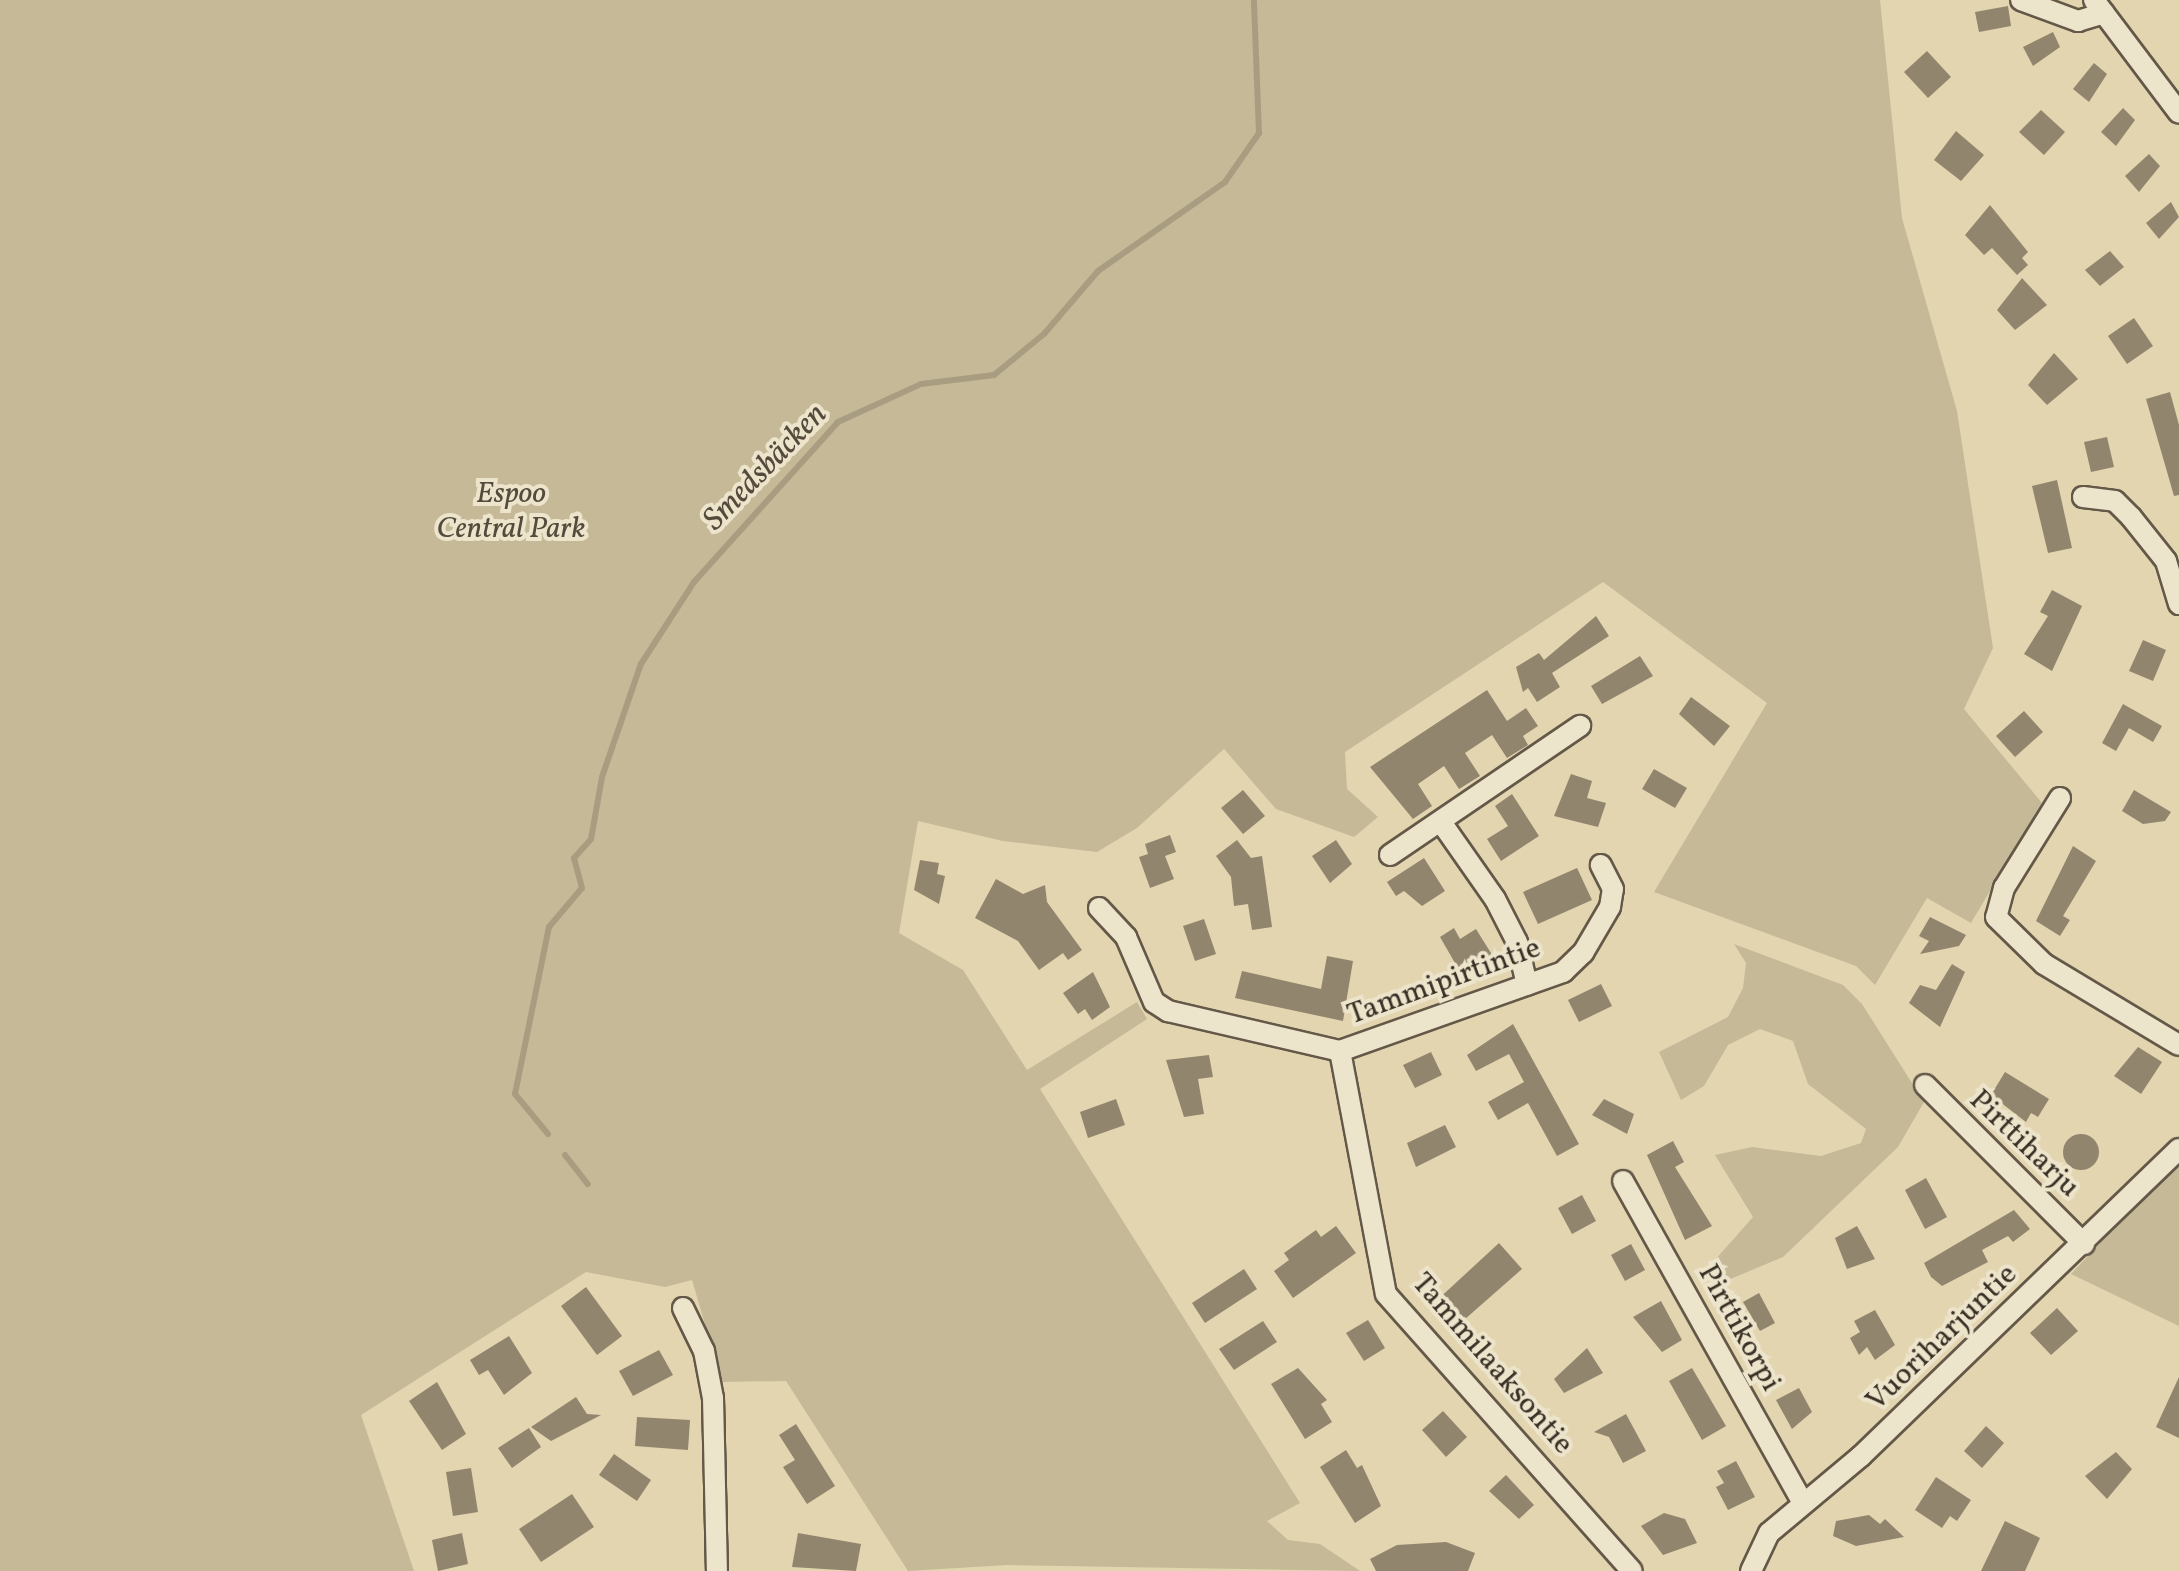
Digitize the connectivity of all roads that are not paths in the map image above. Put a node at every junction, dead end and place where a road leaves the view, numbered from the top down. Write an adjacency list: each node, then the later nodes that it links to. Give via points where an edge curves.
1 (2021, 0): 2 (street, via 2078,21)
2 (2099, 6): 3 (street)
3 (2179, 113)
4 (2083, 497): 5 (street, via 2114,502 2131,517 2166,562)
5 (2179, 604)
6 (1580, 726): 8 (street)
7 (2060, 798): 13 (street, via 2004,888 1996,918 2044,964)
8 (1442, 822): 9 (street); 12 (street, via 1502,913)
9 (1390, 855)
10 (1601, 864): 12 (street, Tammipirtintie, via 1613,888 1600,926 1563,972)
11 (1099, 908): 14 (street, via 1126,937 1154,1002 1168,1011)
12 (1527, 985): 14 (street, Tammipirtintie)
13 (2179, 1045)
14 (1340, 1051): 22 (street, Tammilaaksontie, via 1386,1294)
15 (1926, 1085): 18 (street, Pirttiharju)
16 (2179, 1148): 18 (street, Vuoriharjuntie)
17 (1622, 1181): 20 (street, Pirttikorpi)
18 (2084, 1244): 20 (street, Vuoriharjuntie)
19 (683, 1308): 21 (street, via 704,1351 713,1398)
20 (1803, 1503): 23 (street, Vuoriharjuntie, via 1760,1544)
21 (717, 1571)
22 (1632, 1571)
23 (1751, 1571)

